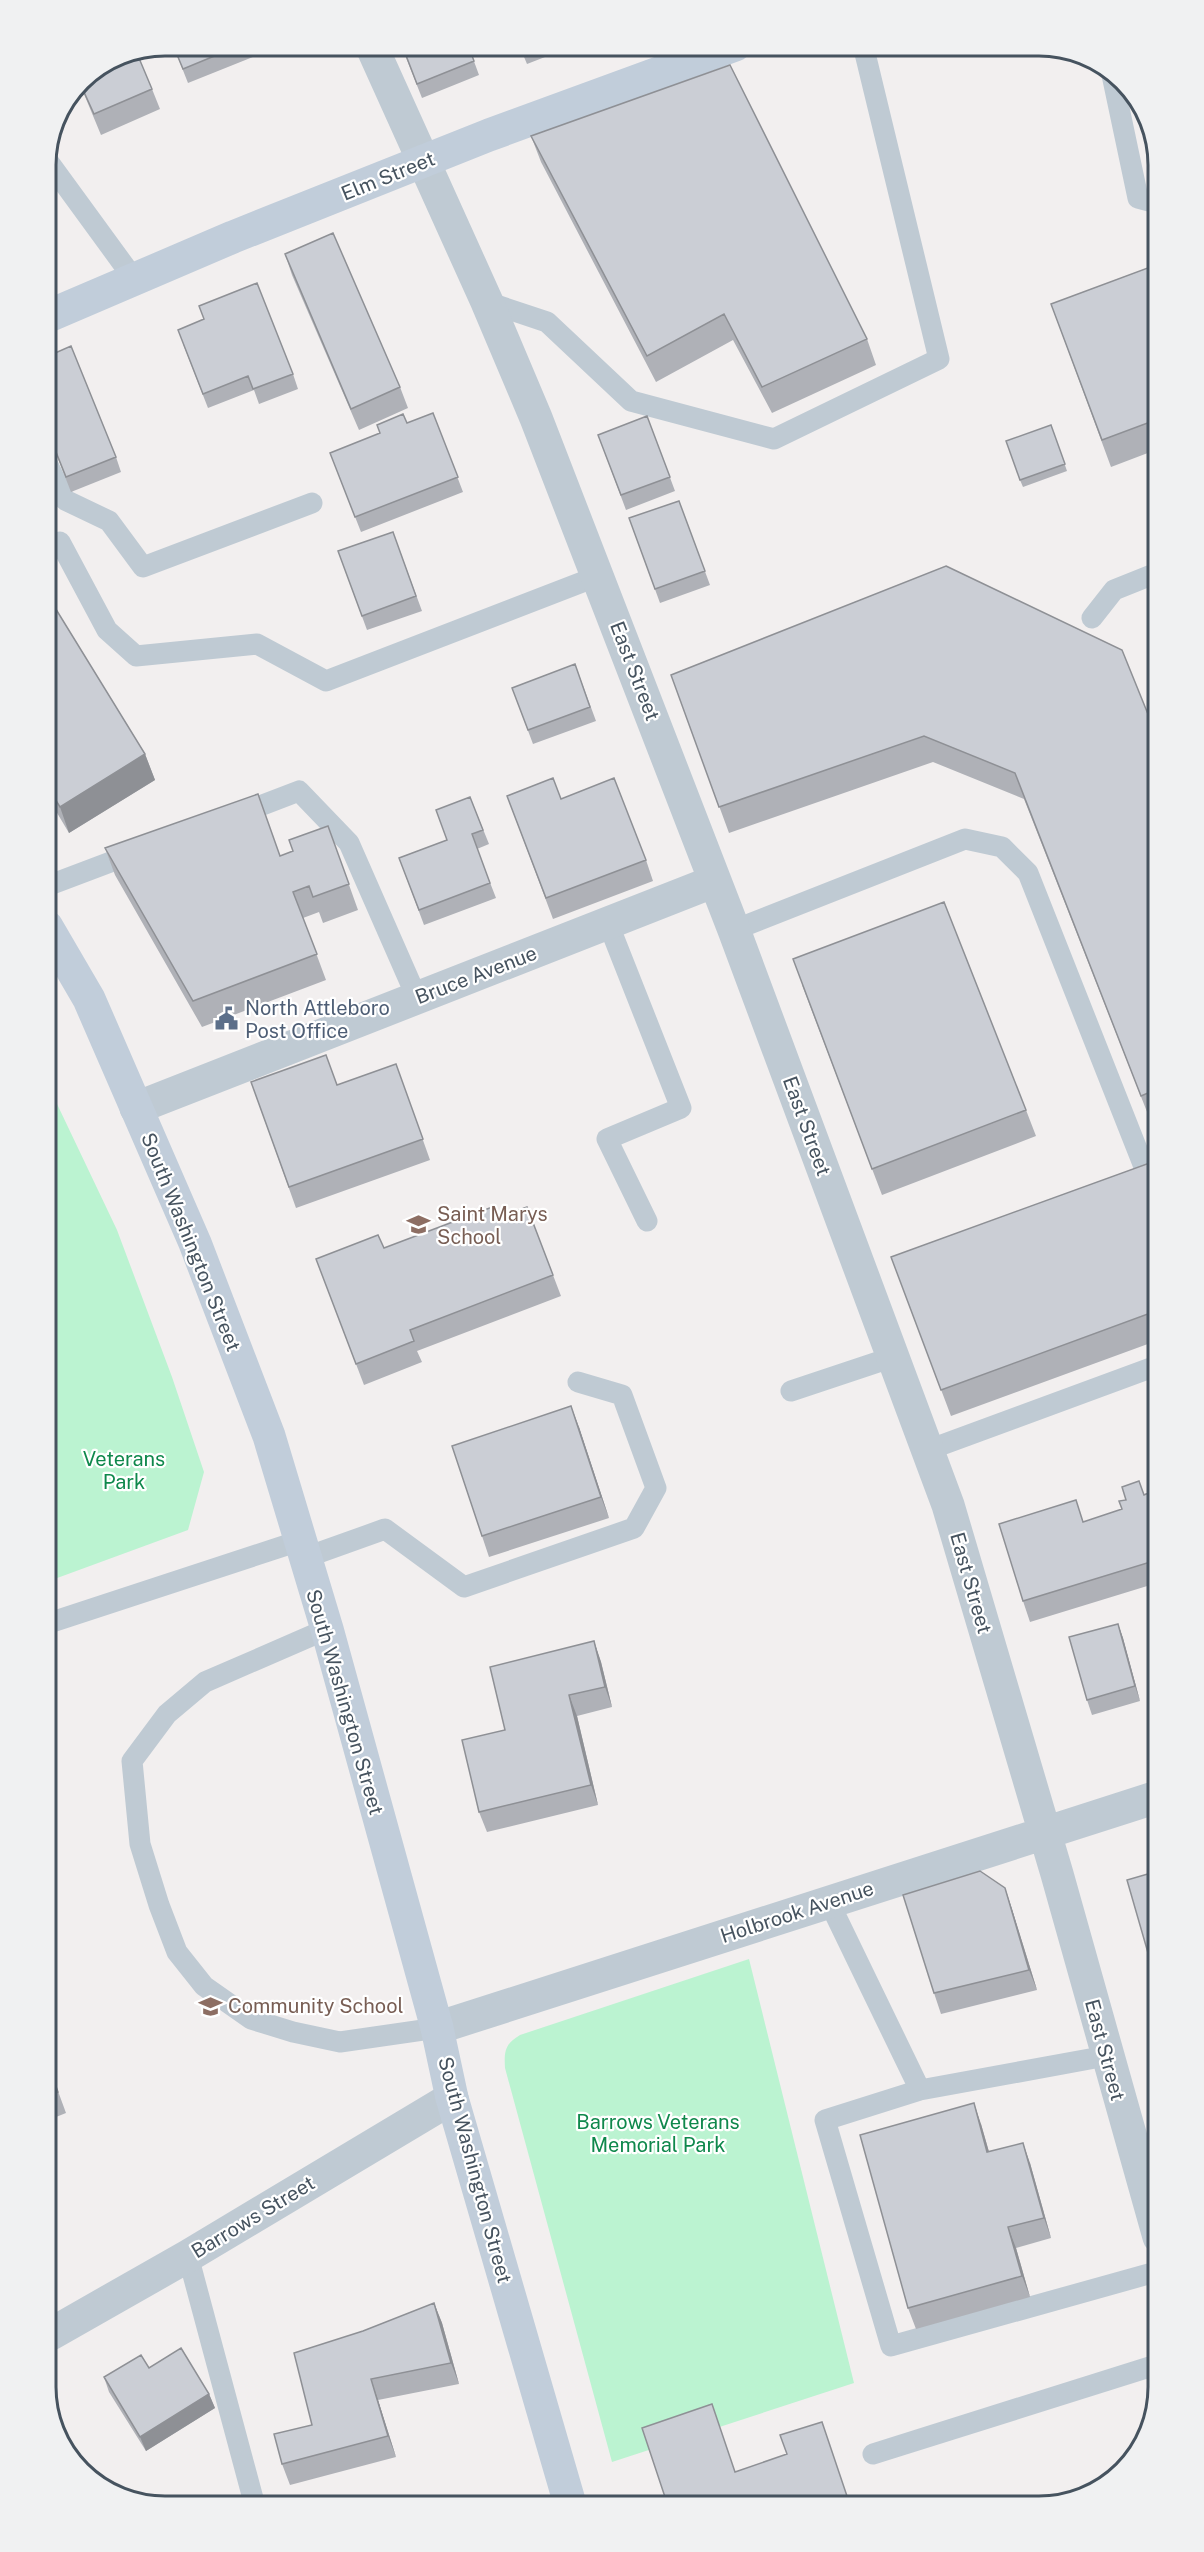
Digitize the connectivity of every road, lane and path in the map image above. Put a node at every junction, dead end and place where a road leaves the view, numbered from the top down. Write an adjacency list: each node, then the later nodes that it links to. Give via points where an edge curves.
1 (375, 56): 5 (street, East Street)
2 (705, 56): 5 (main road, Elm Street)
3 (866, 56): 9 (lane, via 939,359 774,439 631,401 547,322)
4 (1117, 89): 7 (lane)
5 (423, 162): 8 (main road, Elm Street); 9 (street, East Street)
6 (56, 172): 8 (lane)
7 (1145, 200)
8 (134, 279): 10 (main road, Elm Street)
9 (487, 302): 14 (street, East Street)
10 (56, 312)
11 (56, 482): 12 (lane, via 65,500 109,521 143,567)
12 (312, 503)
13 (60, 542): 14 (lane, via 107,630 136,656 257,644 326,681)
14 (598, 576): 19 (street, East Street)
15 (1148, 576): 16 (lane, via 1114,590)
16 (1092, 618)
17 (222, 820): 24 (lane, via 299,791 349,843)
18 (157, 845): 20 (lane)
19 (715, 881): 21 (street, Bruce Avenue); 22 (street, East Street)
20 (56, 883)
21 (608, 923): 24 (street, Bruce Avenue); 27 (lane, via 681,1108 607,1140)
22 (734, 930): 26 (lane, via 965,839 1002,848 1028,873); 28 (street, East Street)
23 (56, 942): 25 (main road, South Washington Street, via 89,999)
24 (417, 998): 25 (street, Bruce Avenue)
25 (136, 1108): 33 (main road, South Washington Street, via 195,1243 268,1436)
26 (1148, 1176)
27 (647, 1221)
28 (893, 1357): 31 (lane); 32 (street, East Street)
29 (1148, 1369): 32 (lane)
30 (578, 1382): 33 (lane, via 622,1395 656,1488 634,1528 464,1587 385,1529)
31 (791, 1391)
32 (928, 1450): 37 (street, East Street, via 948,1505)
33 (302, 1550): 34 (lane); 35 (main road, South Washington Street)
34 (56, 1621)
35 (327, 1629): 39 (main road, South Washington Street); 39 (lane, via 205,1682 167,1714 132,1761 140,1844 177,1952 204,1986 251,2019 340,2042)
36 (1148, 1800): 37 (street, Holbrook Avenue)
37 (1044, 1833): 38 (street, Holbrook Avenue); 40 (street, East Street)
38 (829, 1902): 39 (street, Holbrook Avenue); 41 (lane)
39 (437, 2028): 42 (main road, South Washington Street)
40 (1106, 2056): 41 (lane); 43 (street, East Street)
41 (920, 2090): 45 (lane, via 825,2120 891,2346)
42 (452, 2098): 44 (street, Barrows Street); 50 (main road, South Washington Street)
43 (1148, 2199)
44 (188, 2256): 46 (street, Barrows Street); 49 (lane)
45 (1148, 2274)
46 (56, 2331)
47 (1148, 2367): 48 (lane)
48 (873, 2454)
49 (252, 2496)
50 (568, 2496)

